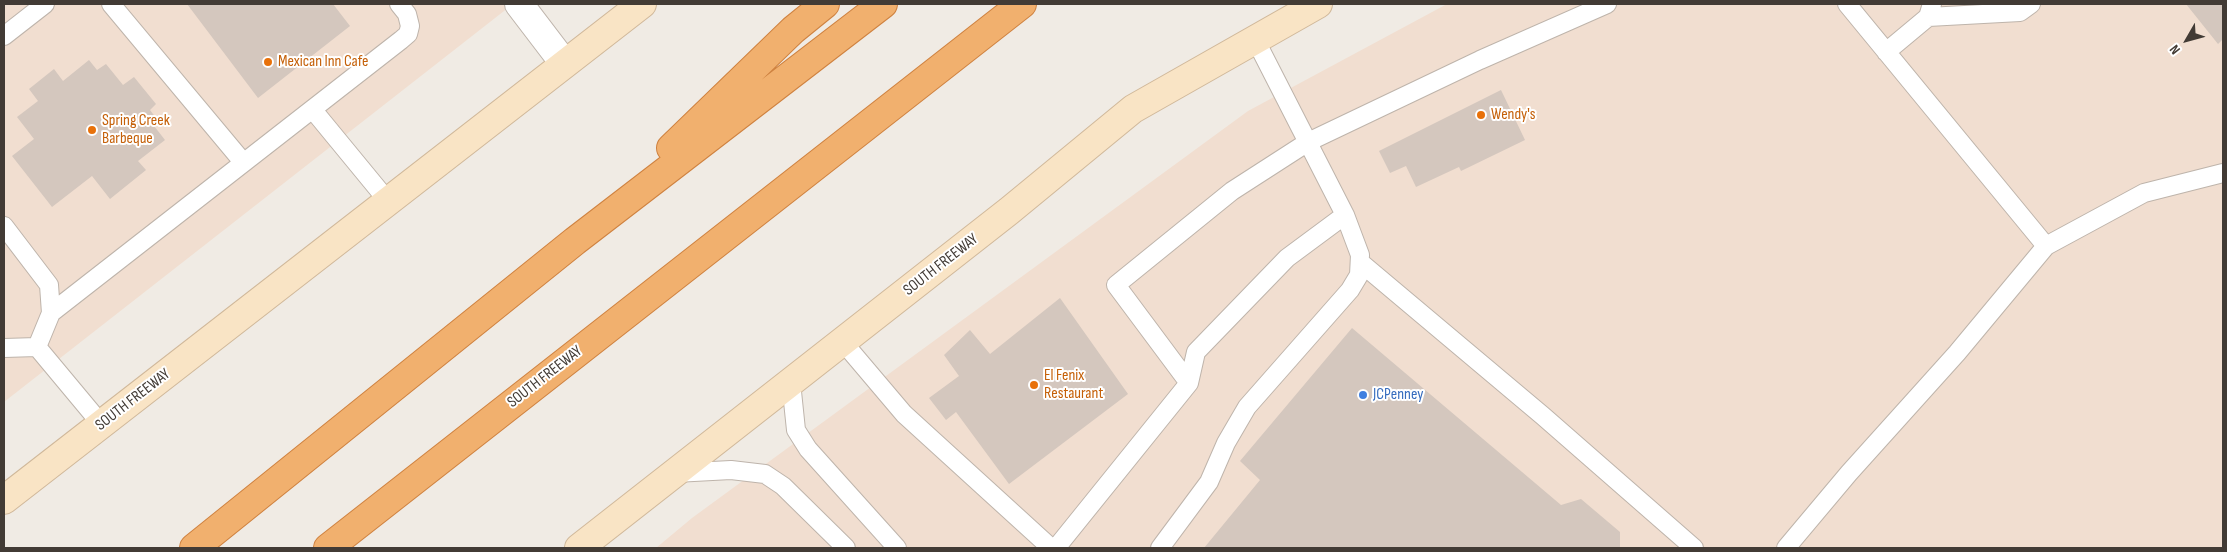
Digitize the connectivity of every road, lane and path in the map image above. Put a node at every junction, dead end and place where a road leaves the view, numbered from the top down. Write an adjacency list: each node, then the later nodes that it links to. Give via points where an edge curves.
1 (45, 4): 14 (lane)
2 (112, 4): 20 (lane)
3 (399, 4): 18 (lane, via 407,14 408,34)
4 (519, 4): 17 (street)
5 (642, 4): 17 (main road, SOUTH FREEWAY)
6 (825, 4): 25 (highway, via 793,30)
7 (883, 4): 25 (highway)
8 (1022, 4): 38 (highway, SOUTH FREEWAY)
9 (1318, 4): 15 (main road, SOUTH FREEWAY)
10 (1607, 4): 19 (lane)
11 (1846, 4): 16 (lane)
12 (2031, 4): 13 (lane, via 2020,12)
13 (1930, 10): 16 (lane)
14 (4, 36)
15 (1255, 39): 19 (lane); 29 (main road, SOUTH FREEWAY, via 1133,109)
16 (1886, 52): 26 (lane)
17 (564, 63): 22 (main road, SOUTH FREEWAY)
18 (313, 110): 20 (lane); 22 (lane)
19 (1308, 142): 23 (lane); 33 (lane, via 1232,190 1116,285)
20 (243, 162): 28 (lane)
21 (2223, 173): 26 (lane, via 2144,193)
22 (387, 200): 34 (main road, SOUTH FREEWAY)
23 (1345, 215): 27 (lane); 33 (lane, via 1288,258 1196,352)
24 (4, 226): 28 (lane, via 49,285)
25 (575, 241): 37 (highway)
26 (2046, 246): 46 (lane, via 1957,354)
27 (1361, 264): 44 (lane, via 1350,290 1248,407 1226,442 1209,482); 45 (lane)
28 (51, 313): 30 (lane)
29 (842, 342): 32 (main road, SOUTH FREEWAY); 42 (lane, via 904,414)
30 (37, 347): 31 (lane); 34 (lane)
31 (4, 348)
32 (791, 382): 35 (main road, SOUTH FREEWAY); 41 (lane, via 796,430 808,449)
33 (1189, 383): 43 (lane)
34 (102, 425): 36 (main road, SOUTH FREEWAY)
35 (675, 474): 39 (main road, SOUTH FREEWAY); 40 (lane, via 731,470 765,474 783,486)
36 (4, 500)
37 (194, 548)
38 (328, 548)
39 (579, 548)
40 (846, 548)
41 (897, 548)
42 (1051, 548)
43 (1056, 548)
44 (1160, 548)
45 (1694, 548)
46 (1786, 548)

